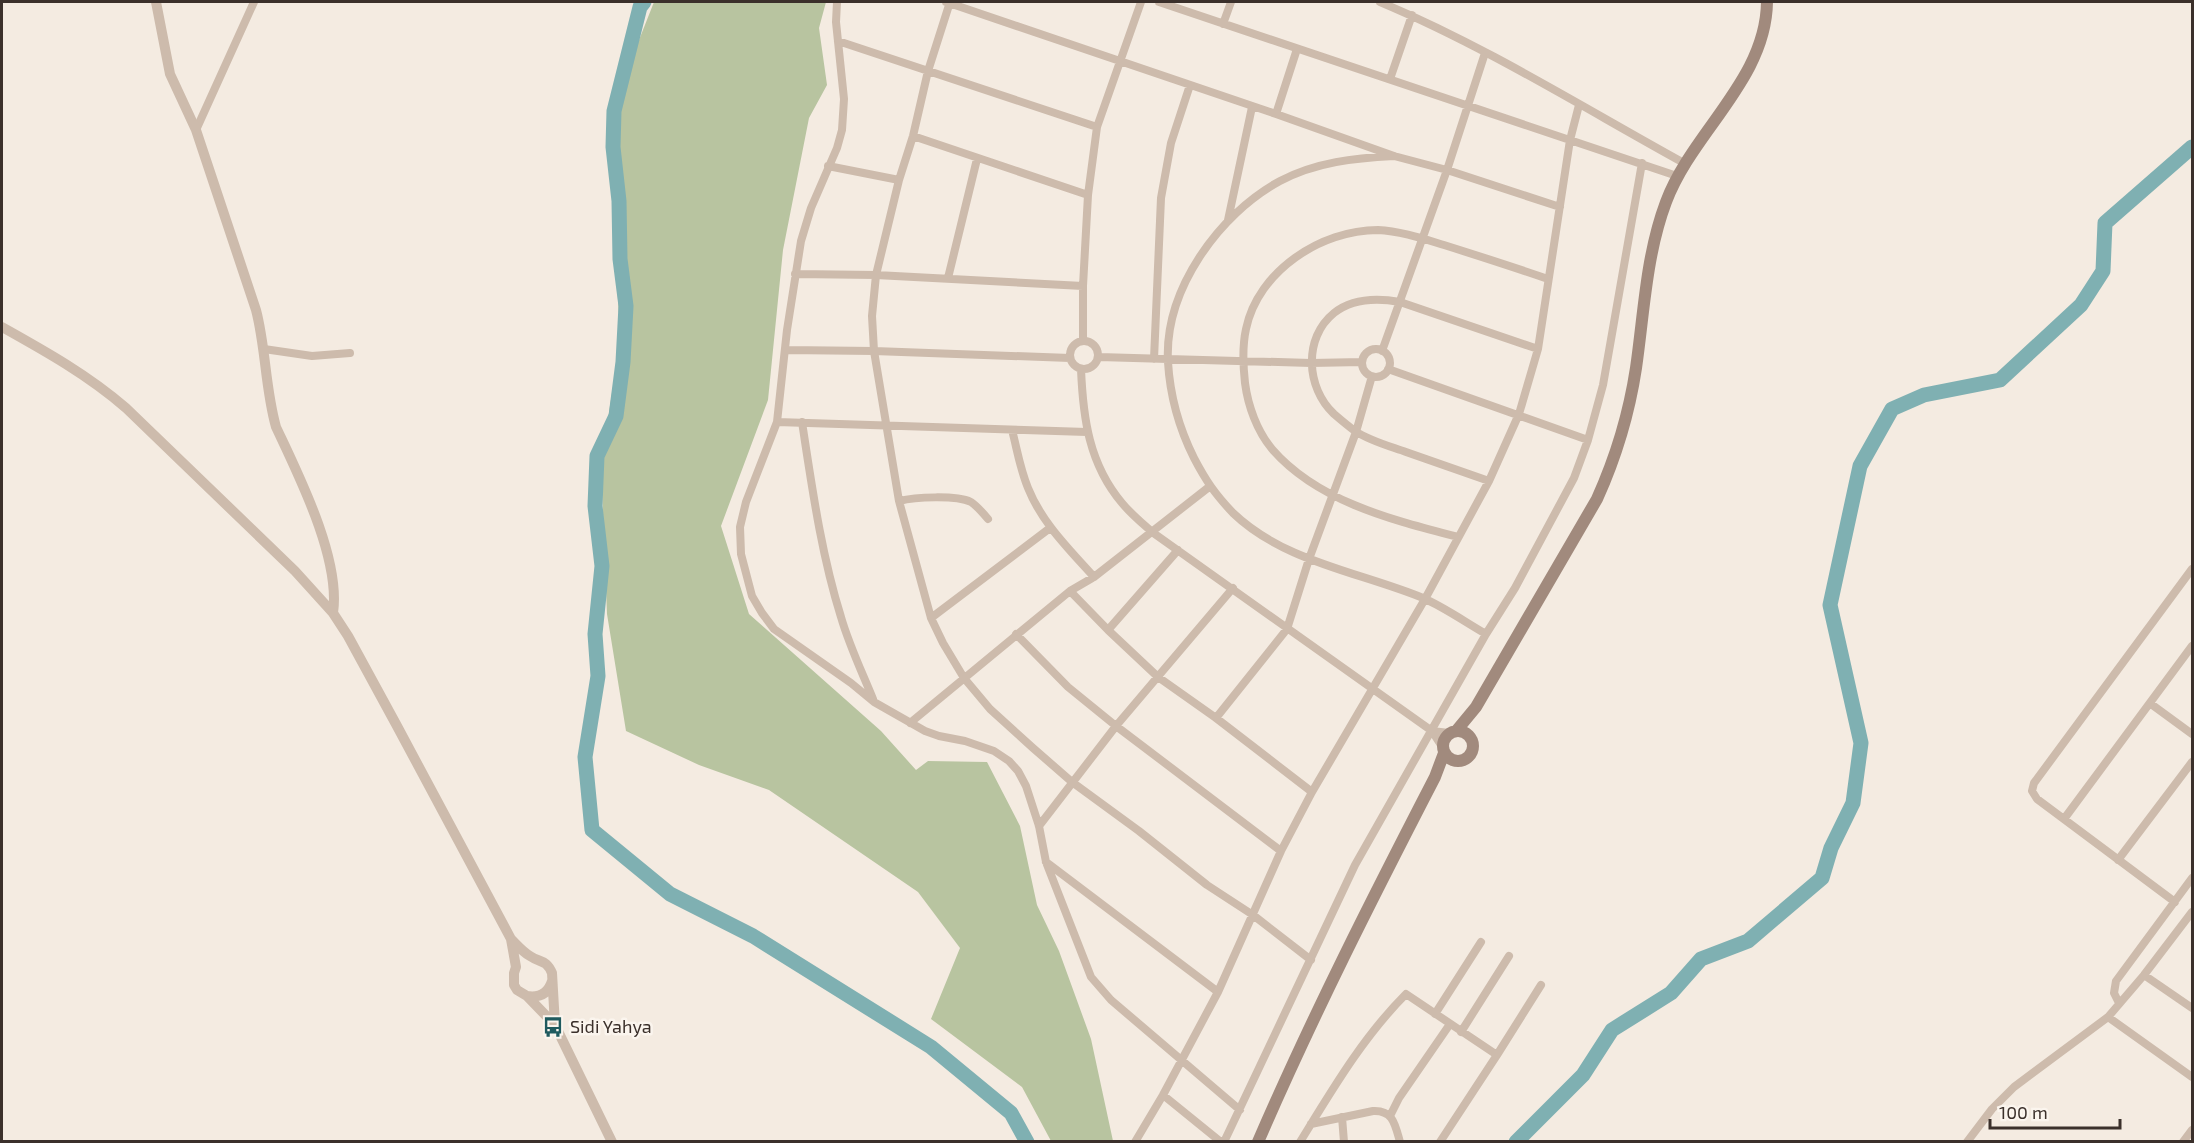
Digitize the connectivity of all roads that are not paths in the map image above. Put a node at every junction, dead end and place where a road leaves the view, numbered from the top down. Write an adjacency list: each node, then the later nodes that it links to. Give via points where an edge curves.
1 (156, 2): 24 (street, via 170,74)
2 (254, 2): 24 (street)
3 (837, 2): 12 (street)
4 (948, 2): 15 (street); 16 (street)
5 (1141, 2): 15 (street)
6 (1159, 2): 11 (street)
7 (1231, 2): 11 (street)
8 (1380, 2): 10 (street)
9 (1767, 2): 30 (main road, via 1763,35 1753,60)
10 (1412, 15): 14 (street); 17 (street)
11 (1223, 24): 13 (street)
12 (838, 41): 16 (street); 31 (street, via 844,113 837,148)
13 (1297, 49): 17 (street); 22 (street)
14 (1485, 53): 19 (street); 20 (street)
15 (1119, 62): 18 (street); 23 (street)
16 (928, 71): 23 (street); 25 (street)
17 (1390, 79): 19 (street)
18 (1190, 85): 21 (street); 55 (street, via 1171,143 1161,198)
19 (1468, 105): 26 (street); 32 (street)
20 (1579, 105): 26 (street); 30 (street)
21 (1252, 107): 22 (street); 37 (street)
22 (1276, 114): 27 (street)
23 (1097, 126): 35 (street)
24 (196, 130): 47 (street, via 256,310)
25 (914, 136): 28 (street); 34 (street)
26 (1570, 140): 29 (street); 36 (street)
27 (1395, 156): 32 (street); 37 (street, via 1352,158 1291,176 1256,196)
28 (977, 159): 35 (street); 41 (street)
29 (1642, 163): 33 (street); 70 (street, via 1603,384)
30 (1684, 163): 33 (main road)
31 (828, 166): 34 (street); 39 (street, via 811,208)
32 (1447, 170): 36 (street); 38 (street)
33 (1677, 176): 98 (main road, via 1665,203 1651,259 1636,370 1608,476)
34 (899, 180): 40 (street)
35 (1088, 195): 43 (street)
36 (1560, 207): 42 (street)
37 (1228, 220): 56 (street, via 1199,257 1182,291 1172,325)
38 (1422, 239): 42 (street); 44 (street); 57 (street, via 1379,230 1336,237 1308,248 1280,269 1256,301 1246,327)
39 (795, 274): 40 (street); 49 (street)
40 (876, 275): 41 (street); 50 (street)
41 (948, 278): 43 (street)
42 (1548, 279): 48 (street)
43 (1083, 286): 46 (street)
44 (1400, 302): 48 (street); 51 (street); 59 (street, via 1365,301 1334,313 1321,328)
45 (2, 327): 86 (street, via 65,363 126,408 295,571)
46 (1083, 341): 53 (street, via 1096,347); 54 (street, via 1075,345)
47 (264, 349): 52 (street, via 312,356); 86 (street, via 266,382 276,427 313,510 332,577)
48 (1538, 349): 63 (street)
49 (786, 350): 50 (street); 64 (street)
50 (874, 351): 54 (street); 66 (street)
51 (1383, 351): 58 (street, via 1369,351); 61 (street, via 1389,359)
52 (350, 353)
53 (1098, 357): 55 (street); 60 (street, via 1093,367)
54 (1070, 358): 60 (street)
55 (1154, 359): 56 (street)
56 (1168, 360): 57 (street); 72 (street, via 1185,440)
57 (1242, 361): 59 (street); 73 (street, via 1251,411 1271,448)
58 (1362, 362): 59 (street); 62 (street, via 1364,371)
59 (1311, 363): 69 (street, via 1316,390 1324,404)
60 (1081, 369): 68 (street)
61 (1388, 369): 62 (street, via 1382,375); 63 (street)
62 (1372, 376): 69 (street)
63 (1519, 414): 70 (street); 71 (street)
64 (777, 422): 65 (street); 96 (street, via 740,527 741,554 752,596 774,629)
65 (802, 422): 66 (street); 96 (street, via 816,517 838,608)
66 (887, 425): 67 (street); 74 (street)
67 (1012, 430): 68 (street); 76 (street, via 1027,485)
68 (1087, 432): 77 (street, via 1104,478 1122,504)
69 (1356, 432): 71 (street); 73 (street)
70 (1588, 440): 91 (street, via 1562,502)
71 (1489, 481): 78 (street)
72 (1209, 487): 77 (street); 80 (street, via 1255,531)
73 (1332, 494): 78 (street, via 1351,504); 80 (street)
74 (899, 501): 75 (street, via 940,497 969,501); 87 (street)
75 (988, 519)
76 (1050, 528): 82 (street); 87 (street)
77 (1152, 532): 79 (street); 82 (street)
78 (1458, 537): 85 (street)
79 (1178, 550): 83 (street); 89 (street)
80 (1309, 559): 85 (street); 88 (street)
81 (2193, 569): 112 (street, via 2034,783 2032,791 2037,799)
82 (1094, 577): 84 (street)
83 (1233, 588): 88 (street); 93 (street)
84 (1070, 591): 89 (street); 90 (street)
85 (1425, 598): 91 (street); 95 (street)
86 (333, 613): 121 (street)
87 (931, 618): 94 (street)
88 (1287, 628): 95 (street); 99 (street)
89 (1108, 630): 93 (street)
90 (1016, 634): 94 (street); 101 (street, via 1068,687)
91 (1486, 634): 102 (street)
92 (2193, 646): 97 (street)
93 (1158, 677): 99 (street); 101 (street)
94 (964, 678): 100 (street); 110 (street, via 990,709)
95 (1372, 690): 102 (street); 111 (street)
96 (874, 702): 100 (street)
97 (2151, 704): 104 (street); 112 (street)
98 (1476, 707): 103 (main road); 105 (main road)
99 (1216, 718): 111 (street)
100 (910, 723): 113 (street, via 939,736 994,751 1009,760 1026,786)
101 (1116, 726): 110 (street); 114 (street)
102 (1432, 731): 103 (street); 106 (street); 125 (street, via 1355,865)
103 (1453, 732): 105 (main road, via 1463,731); 106 (main road, via 1444,740)
104 (2193, 734)
105 (1472, 738): 107 (main road, via 1471,754)
106 (1443, 751): 107 (main road); 109 (main road)
107 (1456, 761): 109 (main road)
108 (2193, 762): 115 (street)
109 (1435, 777): 151 (main road, via 1350,941)
110 (1072, 782): 113 (street); 120 (street, via 1207,885)
111 (1312, 792): 114 (street)
112 (2064, 819): 115 (street)
113 (1039, 826): 116 (street)
114 (1281, 851): 120 (street)
115 (2118, 860): 118 (street)
116 (1046, 862): 130 (street); 140 (street, via 1090,977 1111,1000)
117 (2193, 878): 118 (street)
118 (2175, 902): 132 (street, via 2116,981 2114,993)
119 (2193, 912): 127 (street)
120 (1253, 915): 125 (street); 130 (street)
121 (511, 939): 124 (street); 126 (street)
122 (1480, 942): 134 (street)
123 (1509, 956): 138 (street)
124 (532, 958): 126 (street); 128 (street, via 545,962)
125 (1311, 960): 143 (street)
126 (516, 967): 131 (street, via 514,984)
127 (2144, 975): 132 (street); 133 (street)
128 (552, 980): 131 (street, via 540,996); 137 (street)
129 (1541, 986): 139 (street)
130 (1218, 992): 140 (street)
131 (527, 996): 137 (street)
132 (2119, 1003): 135 (street)
133 (2193, 1008)
134 (1436, 1014): 136 (street); 146 (street, via 1406,994 1375,1027)
135 (2108, 1017): 141 (street); 156 (street, via 2014,1087)
136 (1450, 1024): 138 (street); 144 (street)
137 (555, 1025): 148 (street)
138 (1461, 1032): 139 (street)
139 (1497, 1055): 155 (street)
140 (1183, 1060): 142 (street); 143 (street)
141 (2193, 1077)
142 (1163, 1095): 149 (street); 150 (street)
143 (1240, 1110): 150 (street)
144 (1390, 1116): 145 (street, via 1372,1111); 154 (street)
145 (1342, 1117): 146 (street); 153 (street)
146 (1311, 1124): 152 (street)
147 (2193, 1130): 157 (street)
148 (612, 1142)
149 (1135, 1142)
150 (1223, 1142)
151 (1258, 1142)
152 (1300, 1142)
153 (1344, 1142)
154 (1400, 1142)
155 (1440, 1142)
156 (1967, 1142)
157 (2184, 1142)

